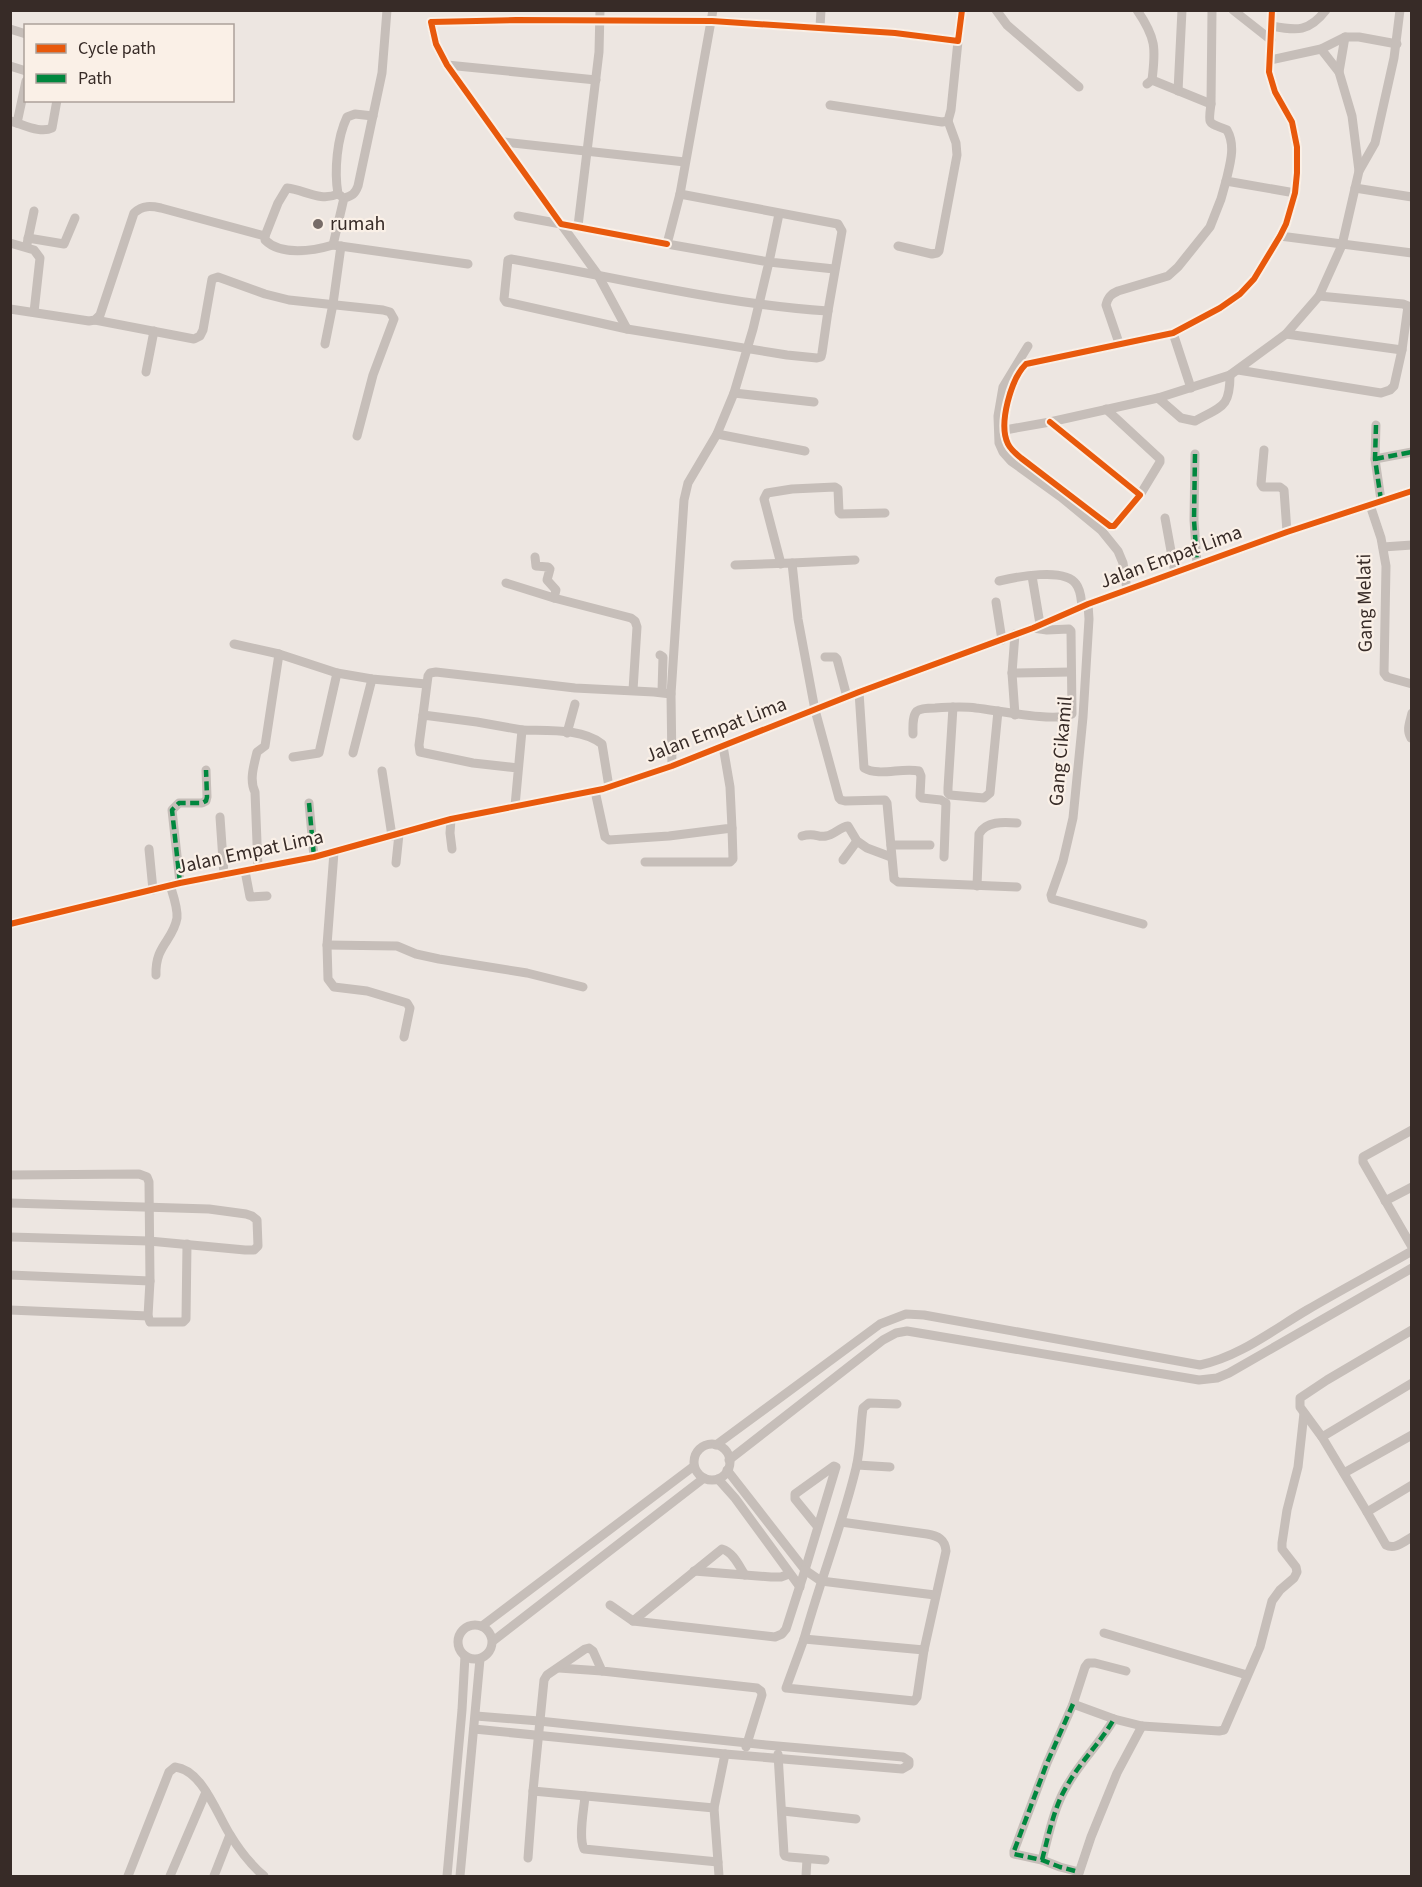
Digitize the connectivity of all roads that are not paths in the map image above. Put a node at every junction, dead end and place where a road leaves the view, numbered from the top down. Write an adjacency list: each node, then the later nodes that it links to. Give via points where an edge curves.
1 (387, 10): 34 (street, via 384,56)
2 (431, 10): 16 (street)
3 (713, 10): 15 (street)
4 (821, 10): 18 (street)
5 (962, 10): 21 (street)
6 (996, 10): 28 (street, via 1007,25)
7 (1137, 10): 30 (street, via 1153,37 1155,58 1150,82)
8 (1182, 10): 30 (street)
9 (1212, 10): 32 (street)
10 (1233, 10): 20 (street)
11 (1272, 10): 17 (street)
12 (1326, 10): 17 (street, via 1314,23 1300,29)
13 (1400, 10): 22 (street)
14 (600, 16): 15 (street); 16 (street); 27 (street)
15 (712, 21): 18 (street); 41 (street)
16 (431, 22): 25 (street)
17 (1272, 26): 20 (street)
18 (820, 27): 21 (street)
19 (1345, 37): 22 (street); 23 (street); 26 (street)
20 (1271, 40): 24 (street)
21 (958, 41): 35 (street)
22 (1396, 44): 39 (street)
23 (1321, 49): 24 (street); 26 (street)
24 (1270, 60): 45 (street, via 1271,82 1287,111 1297,147)
25 (447, 65): 27 (street); 37 (street)
26 (1339, 72): 38 (street)
27 (596, 80): 40 (street)
28 (1078, 87)
29 (24, 88): 36 (street)
30 (1178, 91): 32 (street)
31 (57, 102): 36 (street, via 52,128 48,130)
32 (1210, 104): 43 (street, via 1212,126 1227,129 1229,134 1232,149)
33 (830, 105): 35 (street)
34 (372, 116): 47 (street, via 356,192); 47 (street, via 355,114 345,122 338,155)
35 (948, 121): 62 (street, via 957,155 938,253)
36 (14, 122)
37 (504, 142): 40 (street); 53 (street)
38 (1356, 142): 39 (street); 42 (street)
39 (1375, 143): 42 (street)
40 (587, 150): 41 (street); 54 (street)
41 (685, 162): 46 (street)
42 (1359, 171): 44 (street)
43 (1226, 181): 45 (street); 80 (street, via 1210,227 1178,267 1168,276 1110,294 1106,305)
44 (1355, 188): 48 (street); 60 (street)
45 (1295, 193): 56 (street)
46 (680, 194): 50 (street); 59 (street)
47 (341, 196): 55 (street, via 322,198 287,188); 61 (street)
48 (1412, 197)
49 (34, 211): 58 (street)
50 (779, 214): 64 (street); 66 (street, via 838,224 842,231)
51 (518, 216): 53 (street)
52 (75, 218): 58 (street, via 64,244)
53 (561, 224): 54 (street); 67 (street)
54 (578, 226): 59 (street)
55 (265, 236): 61 (street, via 268,244 295,251); 74 (street, via 161,208 139,208)
56 (1280, 236): 60 (street); 77 (street, via 1254,279 1240,294)
57 (10, 243): 58 (street)
58 (28, 243): 73 (street, via 40,258)
59 (666, 244): 64 (street)
60 (1342, 245): 63 (street); 68 (street)
61 (337, 246): 65 (street); 70 (street)
62 (898, 246)
63 (1412, 253)
64 (768, 262): 66 (street); 69 (street)
65 (468, 264)
66 (834, 269): 72 (street)
67 (598, 275): 69 (street); 75 (street); 75 (street, via 511,258 504,301)
68 (1319, 296): 78 (street); 83 (street, via 1408,306)
69 (759, 303): 72 (street); 82 (street)
70 (333, 304): 76 (street, via 289,300 218,277 212,279 200,336 191,339); 79 (street); 95 (street, via 383,310 394,318)
71 (10, 309): 73 (street)
72 (828, 311): 82 (street, via 821,357)
73 (34, 312): 74 (street)
74 (95, 320): 76 (street)
75 (627, 329): 82 (street)
76 (154, 331): 84 (street)
77 (1173, 333): 80 (street); 86 (street)
78 (1286, 334): 83 (street); 85 (street)
79 (325, 344)
80 (1119, 344): 93 (street, via 1026,364 1015,378)
81 (1028, 346): 120 (street, via 1003,387 999,443 1011,461 1101,530 1118,551)
82 (747, 349): 87 (street)
83 (1402, 350): 85 (street, via 1394,386 1381,393)
84 (146, 372)
85 (1234, 372): 86 (street); 88 (street, via 1225,403 1195,421 1181,418)
86 (1191, 388): 88 (street)
87 (734, 393): 89 (street); 94 (street)
88 (1158, 398): 90 (street)
89 (814, 402)
90 (1106, 409): 91 (street); 102 (street, via 1160,459)
91 (1050, 422): 93 (street); 102 (street)
92 (1376, 425): 100 (street)
93 (1005, 430): 102 (street, via 1013,451 1110,526 1120,520)
94 (717, 434): 97 (street); 139 (street, via 688,483 684,500)
95 (357, 436)
96 (1264, 450): 107 (street, via 1261,484 1284,490)
97 (805, 451)
98 (1412, 452): 100 (street)
99 (1195, 454): 114 (street)
100 (1374, 459): 103 (street)
101 (1412, 491): 103 (street, Jalan Empat Lima)
102 (1140, 495)
103 (1381, 500): 104 (street, Jalan Empat Lima)
104 (1370, 504): 107 (street, Jalan Empat Lima); 109 (street, Gang Melati)
105 (885, 513): 113 (street, via 841,514 835,487 767,493 765,499)
106 (1165, 518): 116 (street)
107 (1287, 532): 114 (street, Jalan Empat Lima)
108 (1412, 545): 109 (street)
109 (1383, 547): 136 (street, Gang Melati, via 1387,577 1384,673)
110 (536, 557): 121 (street, via 536,566 550,569 547,580 556,590)
111 (855, 560): 112 (street)
112 (792, 563): 113 (street); 143 (street)
113 (781, 564): 115 (street)
114 (1197, 564): 116 (street, Jalan Empat Lima)
115 (735, 565)
116 (1175, 573): 120 (street, Jalan Empat Lima)
117 (1032, 576): 118 (street); 123 (street, via 1049,574 1075,581); 124 (street)
118 (999, 581)
119 (506, 583): 121 (street)
120 (1127, 590): 123 (street, Jalan Empat Lima)
121 (554, 598): 137 (street, via 635,621)
122 (996, 602): 126 (street)
123 (1085, 605): 124 (street, Jalan Empat Lima); 191 (street, Gang Cikamil, via 1089,619 1077,792 1070,837 1052,899)
124 (1036, 626): 125 (street, Jalan Empat Lima); 131 (street, via 1071,631)
125 (1015, 634): 126 (street, Jalan Empat Lima); 133 (street)
126 (1002, 640): 138 (street, Jalan Empat Lima)
127 (234, 644): 128 (street)
128 (279, 654): 132 (street); 181 (street, via 265,746 257,752 252,780)
129 (660, 655): 139 (street)
130 (825, 657): 140 (street, via 837,659)
131 (1071, 672): 133 (street); 147 (street, via 1072,714)
132 (337, 673): 134 (street); 154 (street, via 319,753)
133 (1012, 673): 147 (street)
134 (372, 679): 135 (street); 153 (street)
135 (426, 684): 137 (street, via 430,673 436,672); 146 (street)
136 (1412, 684)
137 (633, 690): 139 (street)
138 (859, 692): 140 (street, Jalan Empat Lima); 177 (street, via 864,768 919,771 920,796 946,803)
139 (666, 693): 155 (street)
140 (847, 696): 143 (street, Jalan Empat Lima)
141 (575, 704): 149 (street)
142 (953, 707): 144 (street); 144 (street, via 950,795 984,798 990,794); 150 (street, via 918,711)
143 (814, 710): 152 (street, Jalan Empat Lima); 170 (street, via 839,798 885,800)
144 (998, 711): 147 (street)
145 (1412, 713): 151 (street, via 1408,728)
146 (423, 715): 148 (street); 156 (street, via 420,752)
147 (1015, 715)
148 (522, 730): 149 (street); 156 (street)
149 (567, 733): 159 (street, via 602,744)
150 (913, 734)
151 (1411, 738)
152 (723, 746): 155 (street, Jalan Empat Lima); 166 (street)
153 (353, 753)
154 (292, 756)
155 (672, 766): 159 (street, Jalan Empat Lima)
156 (518, 768): 162 (street)
157 (206, 770): 184 (street, via 206,801 179,804 172,810)
158 (382, 771): 167 (street)
159 (609, 787): 160 (street, Jalan Empat Lima)
160 (595, 791): 162 (street, Jalan Empat Lima); 166 (street, via 605,837 609,840)
161 (309, 803): 175 (street)
162 (515, 806): 164 (street, Jalan Empat Lima)
163 (220, 817): 183 (street)
164 (451, 819): 167 (street, Jalan Empat Lima); 173 (street)
165 (1017, 823): 186 (street, via 985,826 978,834)
166 (732, 828): 179 (street, via 730,862)
167 (395, 835): 174 (street, Jalan Empat Lima); 180 (street)
168 (802, 836): 169 (street, via 814,833 824,837 848,826)
169 (857, 841): 176 (street); 178 (street)
170 (891, 845): 171 (street); 176 (street)
171 (930, 845)
172 (149, 849): 188 (street)
173 (452, 849)
174 (334, 852): 175 (street, Jalan Empat Lima); 192 (street)
175 (314, 857): 181 (street, Jalan Empat Lima)
176 (891, 857): 186 (street, via 892,875 898,882)
177 (944, 857)
178 (843, 860)
179 (645, 862)
180 (396, 863)
181 (258, 868): 182 (street, Jalan Empat Lima)
182 (245, 871): 183 (street, Jalan Empat Lima); 189 (street, via 250,897)
183 (224, 875): 184 (street, Jalan Empat Lima)
184 (180, 883): 185 (street, Jalan Empat Lima)
185 (170, 885): 188 (street, Jalan Empat Lima); 193 (street, via 177,918 157,957)
186 (977, 886): 187 (street)
187 (1017, 887)
188 (153, 890): 190 (street, Jalan Empat Lima)
189 (267, 896)
190 (10, 924)
191 (1143, 924)
192 (327, 945): 194 (street, via 397,946 416,954); 195 (street, via 328,980 334,987 367,991 407,1003 410,1008)
193 (156, 975)
194 (583, 987)
195 (404, 1037)
196 (1412, 1130): 199 (street, via 1363,1157)
197 (10, 1175): 201 (street, via 142,1174 149,1182)
198 (1412, 1187): 199 (street)
199 (1385, 1201): 205 (street)
200 (10, 1203): 201 (street)
201 (149, 1207): 203 (street); 204 (street, via 209,1209 246,1214 257,1220 258,1246 254,1250)
202 (10, 1237): 203 (street)
203 (150, 1241): 204 (street); 208 (street)
204 (187, 1244): 211 (street, via 186,1319 152,1322)
205 (1412, 1249): 210 (street)
206 (1412, 1268): 212 (street)
207 (10, 1275): 208 (street)
208 (150, 1281): 211 (street)
209 (10, 1310): 211 (street)
210 (1308, 1310): 212 (street); 214 (street, via 1214,1362 1200,1365)
211 (148, 1316)
212 (1316, 1323): 215 (street, via 1217,1378 1199,1380)
213 (1412, 1330): 218 (street, via 1304,1394 1299,1401)
214 (1126, 1352): 215 (street); 221 (street, via 906,1314 880,1324)
215 (1124, 1366): 222 (street, via 907,1331 896,1333)
216 (1412, 1383): 220 (street)
217 (897, 1404): 223 (street, via 869,1403 864,1408)
218 (1304, 1413): 220 (street); 258 (street, via 1298,1467 1281,1543 1297,1572 1272,1601 1260,1647)
219 (1412, 1435): 227 (street)
220 (1322, 1437): 227 (street)
221 (716, 1445): 222 (street, via 725,1450); 224 (street, via 702,1447)
222 (729, 1460): 226 (street)
223 (857, 1465): 225 (street); 234 (street)
224 (694, 1466): 228 (street); 248 (street)
225 (890, 1467)
226 (728, 1470): 229 (street); 231 (street)
227 (1344, 1473): 233 (street)
228 (704, 1478): 229 (street); 251 (street)
229 (718, 1479): 232 (street)
230 (1412, 1485): 233 (street)
231 (745, 1491): 232 (street); 237 (street)
232 (735, 1498): 238 (street)
233 (1367, 1512): 236 (street, via 1389,1547)
234 (841, 1522): 243 (street); 245 (street, via 942,1539 946,1551)
235 (817, 1526): 235 (street, via 795,1494 834,1466 836,1467); 239 (street)
236 (1412, 1537)
237 (789, 1549): 238 (street); 239 (street)
238 (778, 1557): 241 (street)
239 (805, 1570): 243 (street); 244 (street)
240 (694, 1571): 242 (street); 242 (street, via 722,1549); 247 (street)
241 (789, 1574): 242 (street); 244 (street)
242 (745, 1575)
243 (821, 1581): 245 (street); 250 (street)
244 (800, 1587): 247 (street, via 786,1629 775,1637)
245 (935, 1595): 252 (street)
246 (610, 1605): 247 (street)
247 (633, 1621)
248 (482, 1626): 251 (street); 253 (street, via 462,1630 459,1648)
249 (1104, 1633): 258 (street)
250 (804, 1639): 252 (street); 252 (street, via 786,1688 914,1701)
251 (493, 1641): 254 (street, via 488,1654)
252 (924, 1650)
253 (465, 1656): 254 (street); 288 (street)
254 (480, 1659): 260 (street)
255 (559, 1668): 256 (street); 256 (street, via 589,1648); 262 (street, via 544,1680)
256 (602, 1671): 266 (street, via 758,1688 762,1695)
257 (1126, 1671): 259 (street, via 1088,1663)
258 (1247, 1675): 263 (street, via 1224,1730)
259 (1073, 1704): 261 (street); 281 (street, via 1014,1851)
260 (476, 1716): 262 (street); 264 (street)
261 (1114, 1719): 263 (street); 281 (street, via 1065,1789)
262 (539, 1721): 265 (street); 266 (street)
263 (1142, 1726): 283 (street, via 1117,1773)
264 (474, 1729): 265 (street); 289 (street)
265 (538, 1735): 268 (street); 271 (street)
266 (747, 1743): 267 (street); 269 (street)
267 (779, 1746): 270 (street); 270 (street, via 903,1757 909,1765 902,1769)
268 (725, 1754): 269 (street); 274 (street)
269 (745, 1755): 270 (street)
270 (778, 1758): 275 (street)
271 (533, 1791): 273 (street); 278 (street)
272 (206, 1792): 277 (street); 285 (street, via 194,1775 182,1768 168,1772); 286 (street)
273 (585, 1796): 274 (street); 282 (street, via 581,1835 584,1849)
274 (714, 1808): 282 (street)
275 (783, 1812): 276 (street); 279 (street, via 785,1856)
276 (856, 1819)
277 (230, 1835): 284 (street); 287 (street)
278 (528, 1858)
279 (807, 1859): 280 (street); 291 (street)
280 (825, 1860)
281 (1042, 1860): 283 (street)
282 (718, 1862): 290 (street)
283 (1079, 1874)
284 (261, 1875)
285 (128, 1876)
286 (170, 1876)
287 (214, 1876)
288 (447, 1876)
289 (460, 1876)
290 (719, 1876)
291 (806, 1876)

